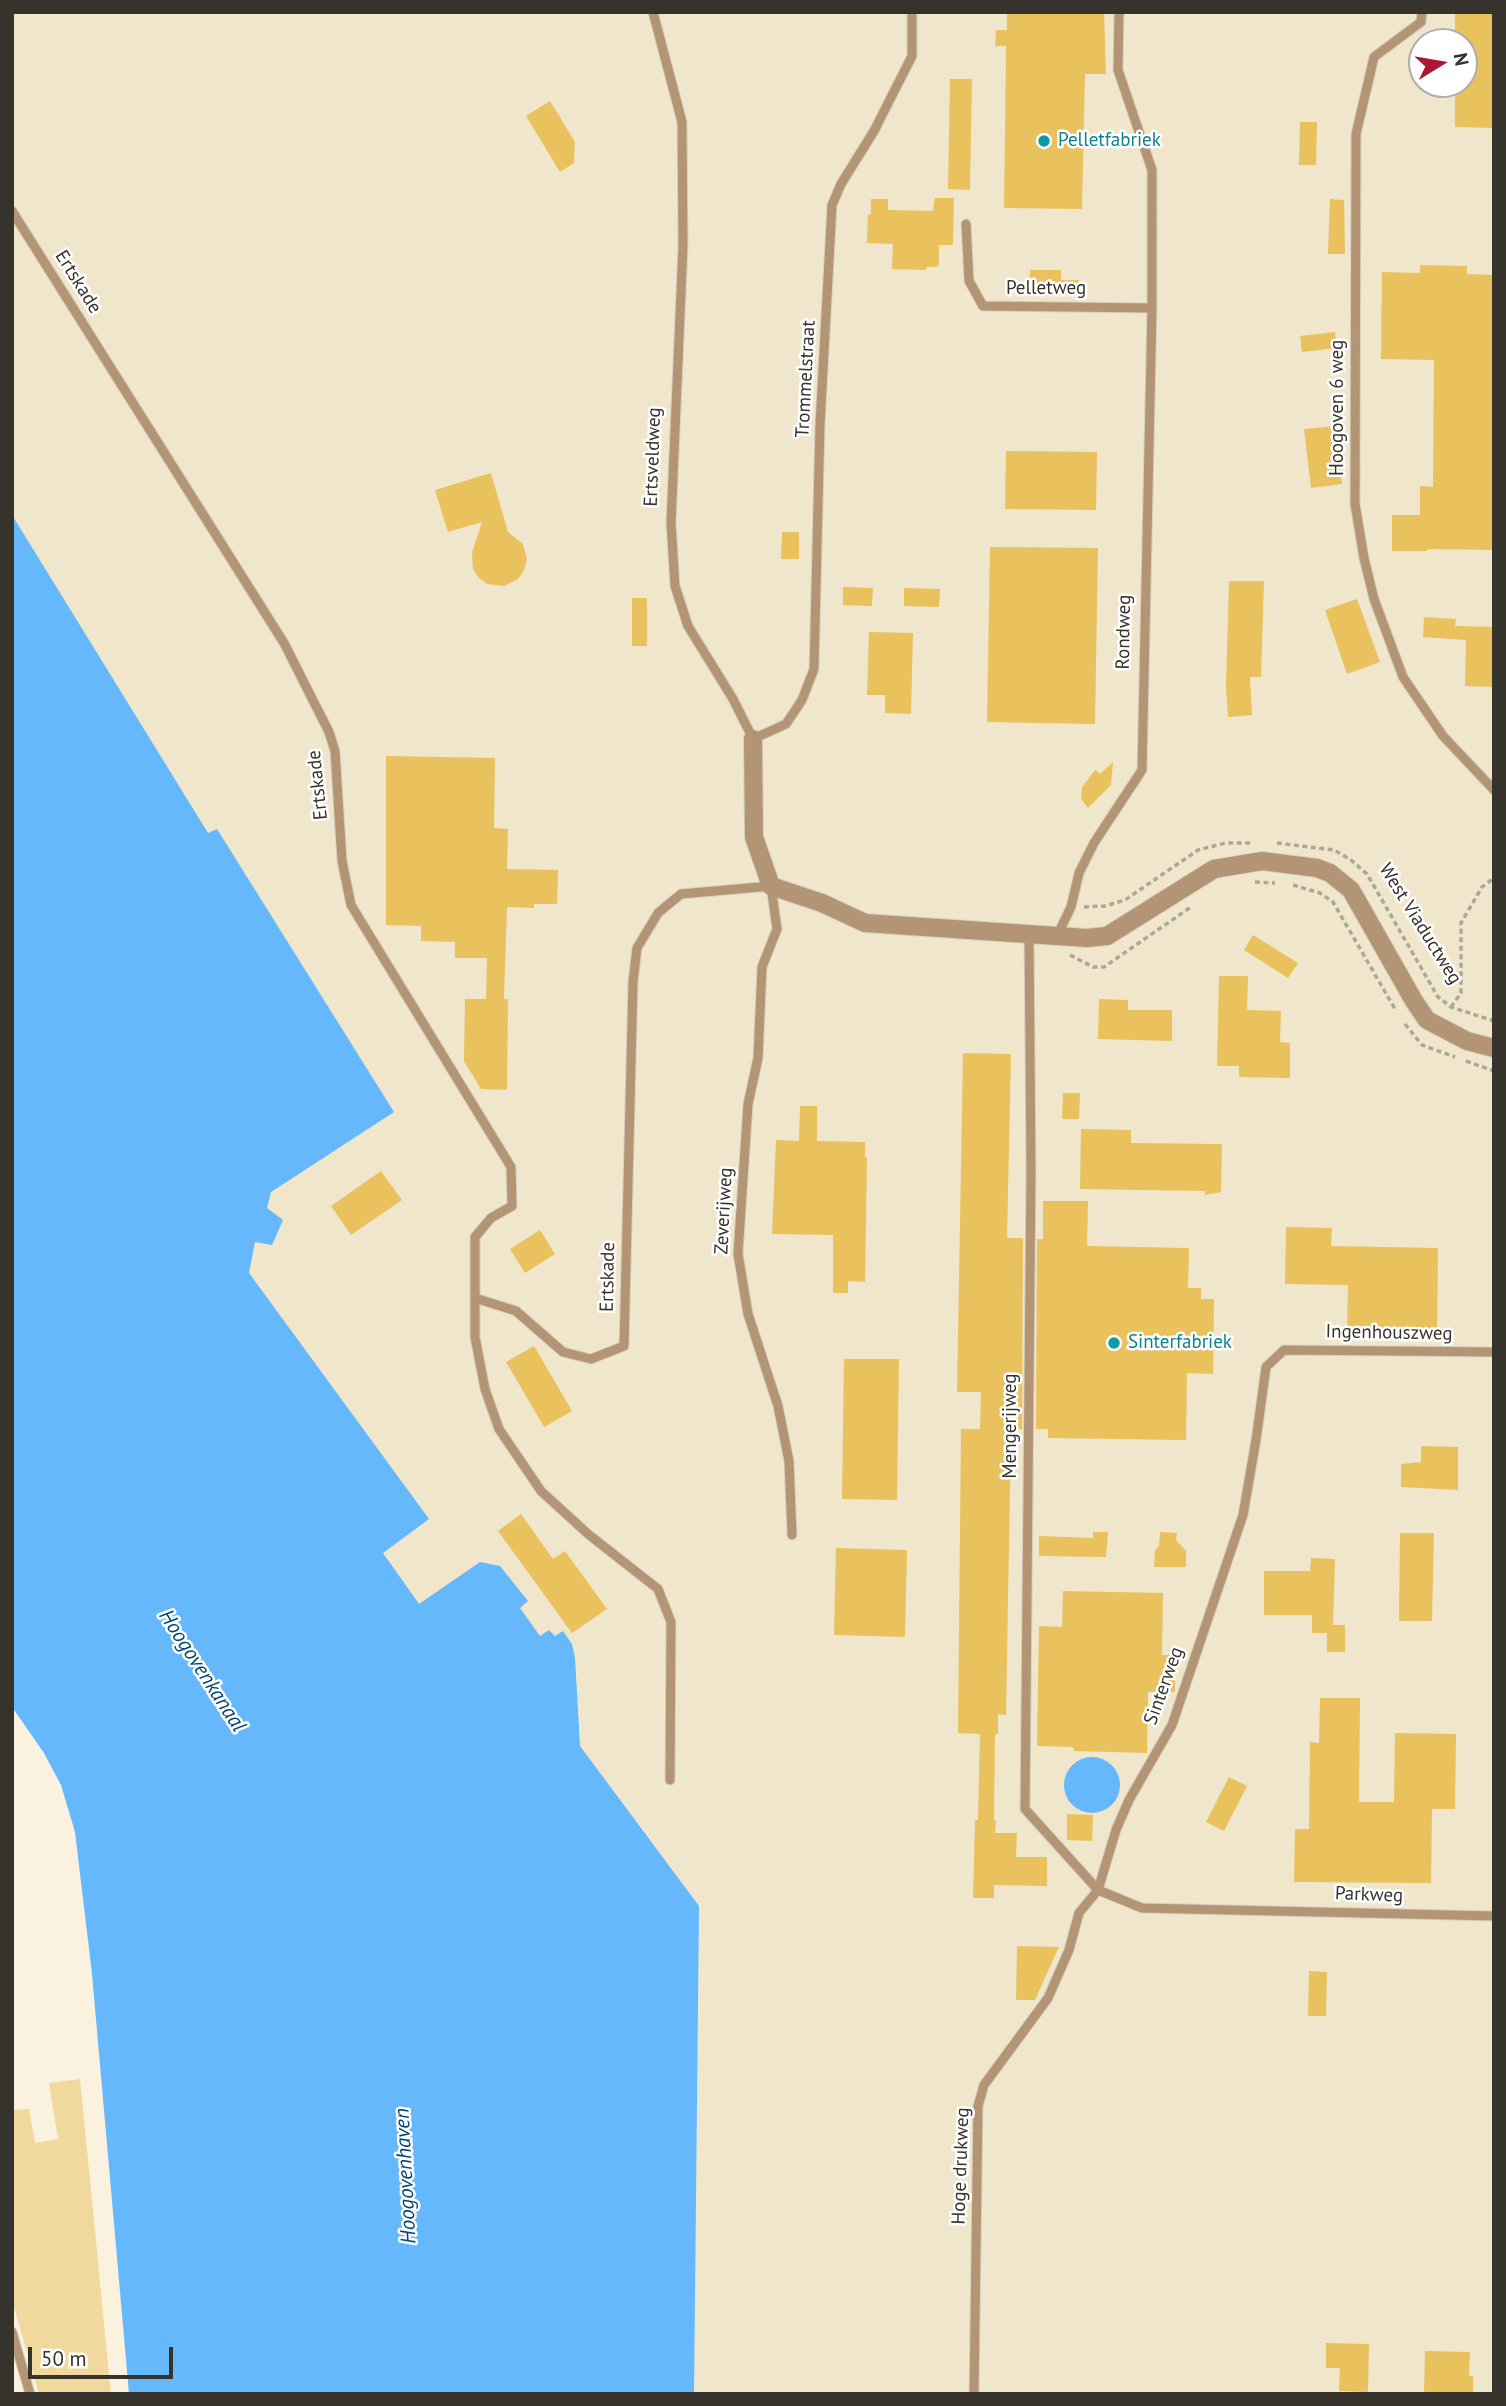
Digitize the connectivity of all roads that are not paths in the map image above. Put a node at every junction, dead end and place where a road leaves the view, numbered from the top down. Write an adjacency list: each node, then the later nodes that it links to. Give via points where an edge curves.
1 (653, 12): 8 (lane, Ertsveldweg, via 682,122 683,246 671,523 675,586 688,626)
2 (912, 12): 8 (lane, Trommelstraat, via 912,56 832,205 814,669 786,724)
3 (1119, 12): 7 (lane, Rondweg, via 1118,70 1152,170)
4 (1422, 12): 9 (lane, Hoogoven 6 weg, via 1421,22 1374,57 1356,134 1355,504 1374,599 1403,677 1443,736)
5 (12, 211): 14 (lane, Ertskade, via 284,643 329,732 335,751 342,861 351,905 510,1167 512,1206 491,1218 475,1237)
6 (966, 224): 7 (lane, Pelletweg, via 969,281 984,306)
7 (1152, 308): 12 (lane, Rondweg, via 1142,769 1094,843)
8 (753, 739): 10 (street, Ertsveldweg, via 754,837)
9 (1494, 790)
10 (771, 886): 11 (street, via 865,923); 14 (lane, Ertskade, via 681,894 658,913 637,948 632,982 624,1346 590,1359 563,1352 516,1311); 17 (lane, Zeverijweg, via 777,929 762,967 758,1058 748,1104 738,1254 748,1314 784,1433)
11 (1029, 934): 12 (street); 19 (lane, Mengerijweg, via 1025,1809)
12 (1056, 936): 13 (street, West Viaductweg, via 1107,936 1214,869 1262,861 1317,868 1351,890 1427,1020 1467,1041)
13 (1494, 1048)
14 (475, 1298): 18 (lane, Ertskade, via 475,1338 499,1429 541,1491 658,1588 671,1622)
15 (1284, 1350): 16 (lane, Ingenhouszweg); 19 (lane, Sinterweg, via 1266,1367 1243,1515 1172,1725 1129,1800)
16 (1494, 1352)
17 (792, 1535)
18 (670, 1780)
19 (1098, 1890): 20 (lane, Parkweg, via 1142,1908); 23 (lane, Hoge drukweg, via 1079,1913 1048,1998 984,2085 978,2106)
20 (1494, 1916)
21 (12, 2332): 22 (lane)
22 (30, 2394)
23 (974, 2394)

